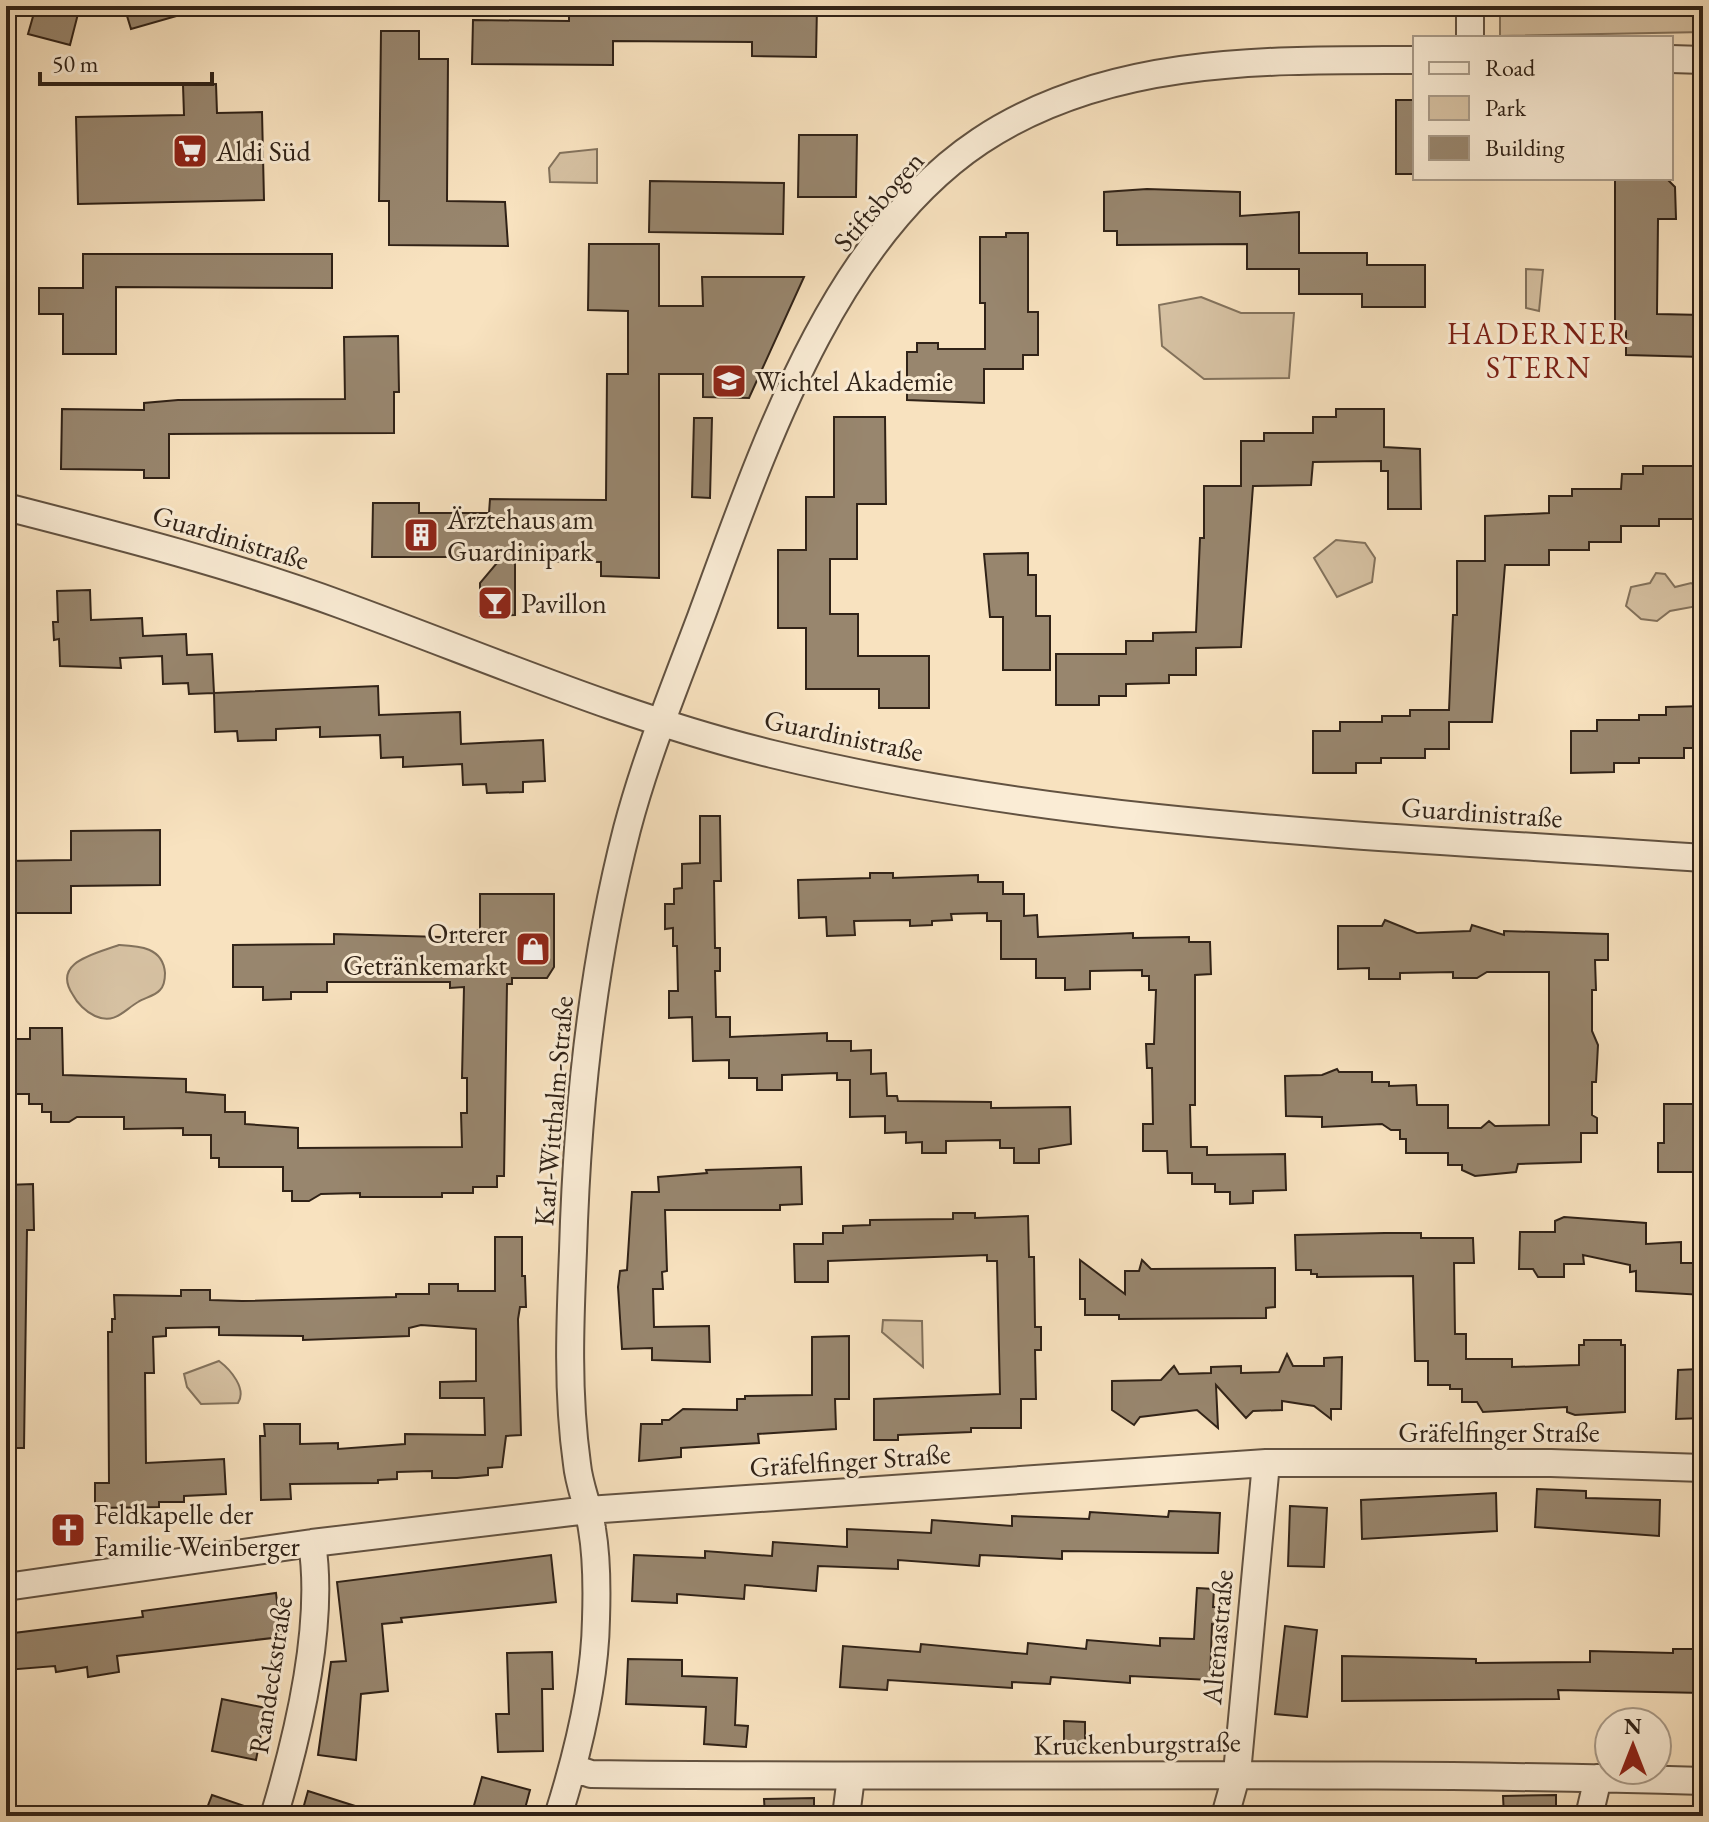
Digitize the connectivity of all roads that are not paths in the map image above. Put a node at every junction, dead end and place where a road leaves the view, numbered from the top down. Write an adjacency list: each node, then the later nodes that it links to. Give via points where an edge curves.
1 (1470, 6): 2 (street)
2 (1470, 36)
3 (1673, 59): 5 (street)
4 (1413, 60): 7 (street, Stiftsbogen, via 1213,65 1087,91 1038,108 979,141 923,189 874,245 821,328 752,480)
5 (1703, 60)
6 (6, 507): 7 (street, Guardinistraße, via 153,544 341,604)
7 (661, 725): 8 (street, Guardinistraße, via 890,779 1045,803 1325,832); 11 (street, Karl-Witthalm-Straße, via 627,827 589,1038 574,1212 570,1390 577,1468)
8 (1703, 858)
9 (1266, 1463): 10 (street, Gräfelfinger Straße); 11 (street, Gräfelfinger Straße); 15 (street, Altenastraße)
10 (1703, 1468)
11 (588, 1510): 12 (street, Gräfelfinger Straße); 14 (street, Karl-Witthalm-Straße, via 597,1622)
12 (312, 1543): 13 (street, Gräfelfinger Straße); 21 (street, Randeckstraße, via 317,1576 308,1664)
13 (6, 1587)
14 (573, 1768): 16 (street, Kruckenburgstraße, via 591,1774); 22 (street, Karl-Witthalm-Straße)
15 (1237, 1773): 16 (street, Kruckenburgstraße); 17 (street, Kruckenburgstraße); 24 (street, Altenastraße)
16 (851, 1777): 23 (street)
17 (1593, 1778)
18 (1673, 1780): 19 (street, Kruckenburgstraße)
19 (1703, 1781)
20 (1596, 1786): 25 (street)
21 (274, 1816)
22 (558, 1816)
23 (846, 1816)
24 (1225, 1816)
25 (1589, 1816)

